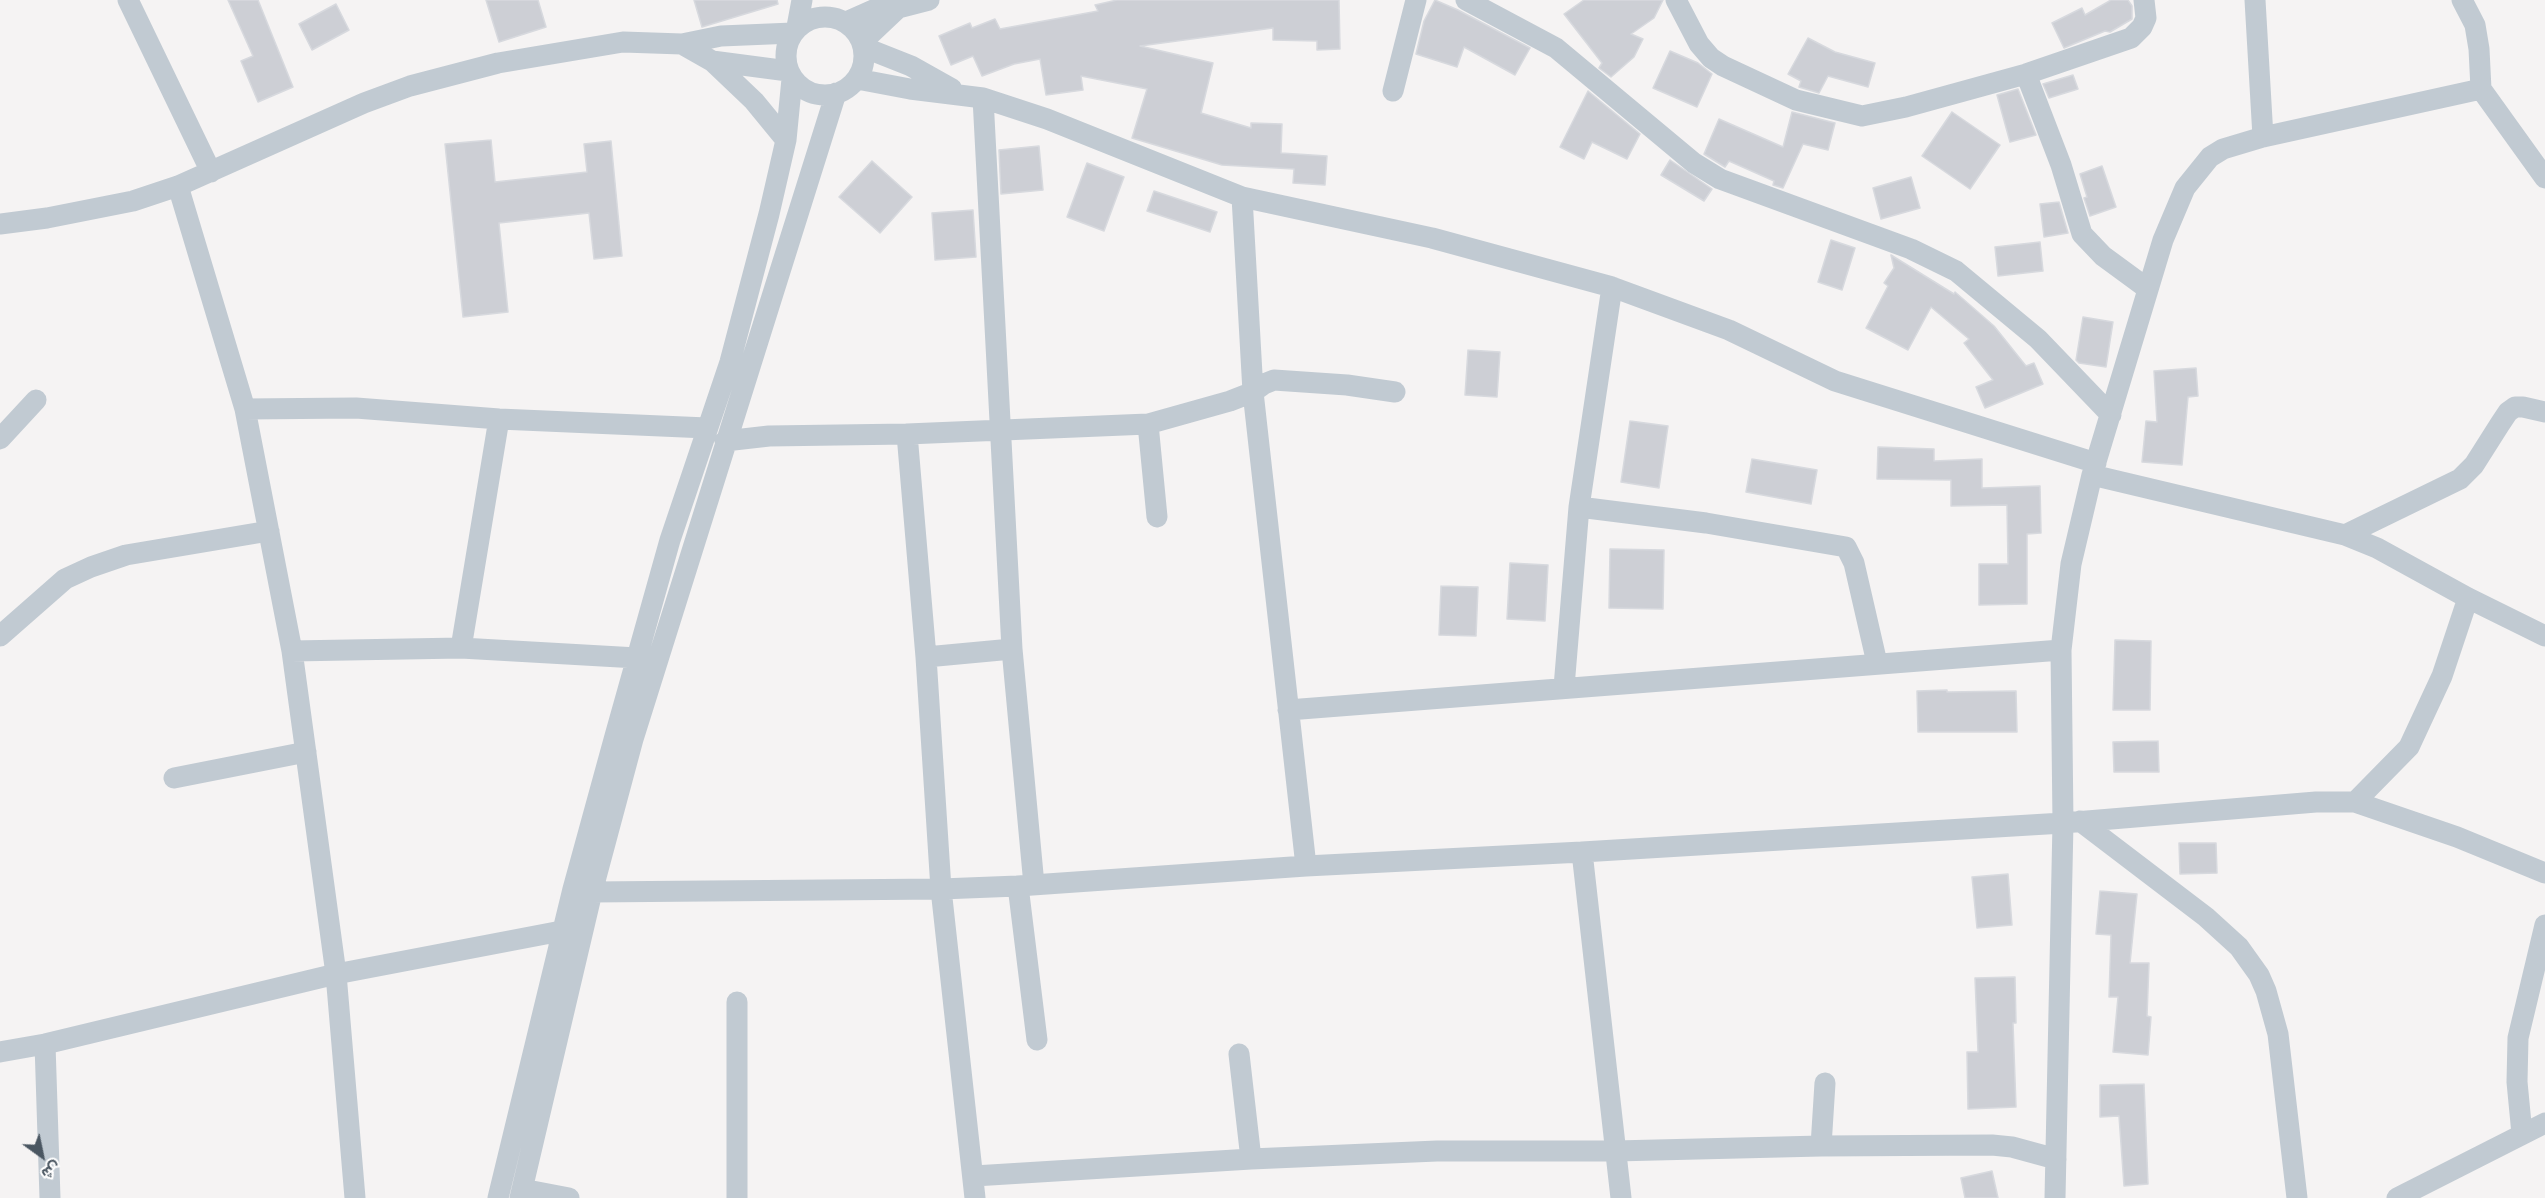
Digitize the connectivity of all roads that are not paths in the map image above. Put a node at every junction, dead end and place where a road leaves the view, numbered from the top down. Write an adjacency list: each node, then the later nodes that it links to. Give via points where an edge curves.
1 (128, 0): 25 (street)
2 (802, 0): 12 (street)
3 (929, 0): 10 (street)
4 (1416, 0): 20 (street)
5 (1466, 0): 39 (street, via 1556,48 1694,163 1720,179 1911,249 1956,271 2038,339)
6 (1677, 0): 16 (street, via 1699,44 1711,58 1786,96 1838,112 1862,116 1887,112)
7 (2145, 0): 16 (street, via 2146,18 2131,38)
8 (2255, 0): 23 (street)
9 (2462, 0): 19 (street, via 2475,25)
10 (898, 8): 11 (street); 14 (street)
11 (837, 13): 12 (street, via 808,20); 14 (street, via 856,30)
12 (795, 30): 13 (street, via 721,36); 17 (street, via 786,45)
13 (682, 44): 15 (street); 25 (street, via 623,42 498,63 410,86)
14 (863, 44): 18 (street, via 863,67); 22 (street)
15 (712, 61): 17 (street); 24 (street, via 754,101)
16 (2026, 74): 31 (street, via 2082,234 2103,256)
17 (790, 75): 21 (street, via 810,93); 24 (street)
18 (857, 79): 21 (street); 22 (street)
19 (2481, 89): 23 (street); 26 (street)
20 (1393, 91)
21 (836, 93): 33 (street)
22 (973, 96): 28 (street, via 1047,119); 43 (street)
23 (2263, 136): 31 (street, via 2223,149 2199,169 2177,204)
24 (786, 140): 32 (street)
25 (211, 172): 27 (street)
26 (2545, 178)
27 (178, 186): 29 (street, via 133,201); 37 (street)
28 (1242, 197): 30 (street, via 1432,238); 34 (street)
29 (0, 224)
30 (1611, 287): 47 (street, via 1729,330 1835,381); 48 (street)
31 (2148, 288): 39 (street)
32 (730, 362): 33 (street); 42 (street)
33 (751, 367): 46 (street)
34 (1253, 392): 35 (street, via 1264,384 1286,380); 41 (street); 63 (street)
35 (1395, 392)
36 (36, 400): 45 (street)
37 (245, 409): 40 (street, via 356,408); 50 (street)
38 (2545, 412): 51 (street, via 2515,407 2460,479)
39 (2111, 415): 47 (street)
40 (499, 419): 42 (street); 55 (street)
41 (1148, 424): 43 (street); 49 (street)
42 (707, 428): 60 (street)
43 (1000, 429): 44 (street); 56 (street)
44 (907, 434): 46 (street, via 769,436); 59 (street)
45 (0, 439)
46 (725, 441): 64 (street)
47 (2094, 469): 51 (street); 57 (street, via 2071,564)
48 (1579, 507): 61 (street, via 1706,523 1845,547 1854,563); 62 (street)
49 (1157, 517)
50 (269, 531): 53 (street, via 126,555 91,567 65,579); 58 (street)
51 (2345, 535): 52 (street, via 2378,548)
52 (2468, 598): 54 (street); 67 (street, via 2442,676 2409,747)
53 (0, 636)
54 (2545, 636)
55 (461, 648): 58 (street); 60 (street)
56 (1012, 649): 59 (street); 72 (street)
57 (2061, 650): 61 (street); 68 (street)
58 (292, 651): 65 (street)
59 (926, 657): 73 (street)
60 (637, 658): 64 (street)
61 (1877, 663): 62 (street)
62 (1564, 687): 63 (street)
63 (1288, 710): 70 (street)
64 (624, 737): 74 (street)
65 (306, 752): 66 (street); 77 (street)
66 (174, 778)
67 (2355, 802): 68 (street); 71 (street)
68 (2072, 822): 69 (street); 89 (street); 100 (street, via 2223,932 2259,975 2278,1034)
69 (1582, 852): 70 (street); 87 (street)
70 (1306, 866): 72 (street)
71 (2545, 873)
72 (1026, 885): 73 (street); 79 (street)
73 (941, 889): 74 (street); 90 (street)
74 (582, 891): 76 (street)
75 (2545, 925): 85 (street, via 2518,1038)
76 (574, 928): 77 (street); 91 (street); 94 (street)
77 (336, 974): 80 (street); 93 (street)
78 (737, 1002): 96 (street)
79 (1037, 1040)
80 (45, 1044): 81 (street); 92 (street)
81 (0, 1052)
82 (1239, 1054): 88 (street)
83 (1825, 1083): 86 (street)
84 (2545, 1123): 85 (street)
85 (2522, 1134): 101 (street)
86 (1821, 1146): 87 (street); 89 (street, via 1992,1145)
87 (1615, 1151): 88 (street, via 1437,1151); 98 (street)
88 (1251, 1159): 90 (street)
89 (2056, 1159): 99 (street)
90 (974, 1176): 97 (street)
91 (521, 1194): 95 (street)
92 (50, 1198)
93 (355, 1198)
94 (498, 1198)
95 (569, 1198)
96 (737, 1198)
97 (975, 1198)
98 (1620, 1198)
99 (2055, 1198)
100 (2297, 1198)
101 (2397, 1198)

